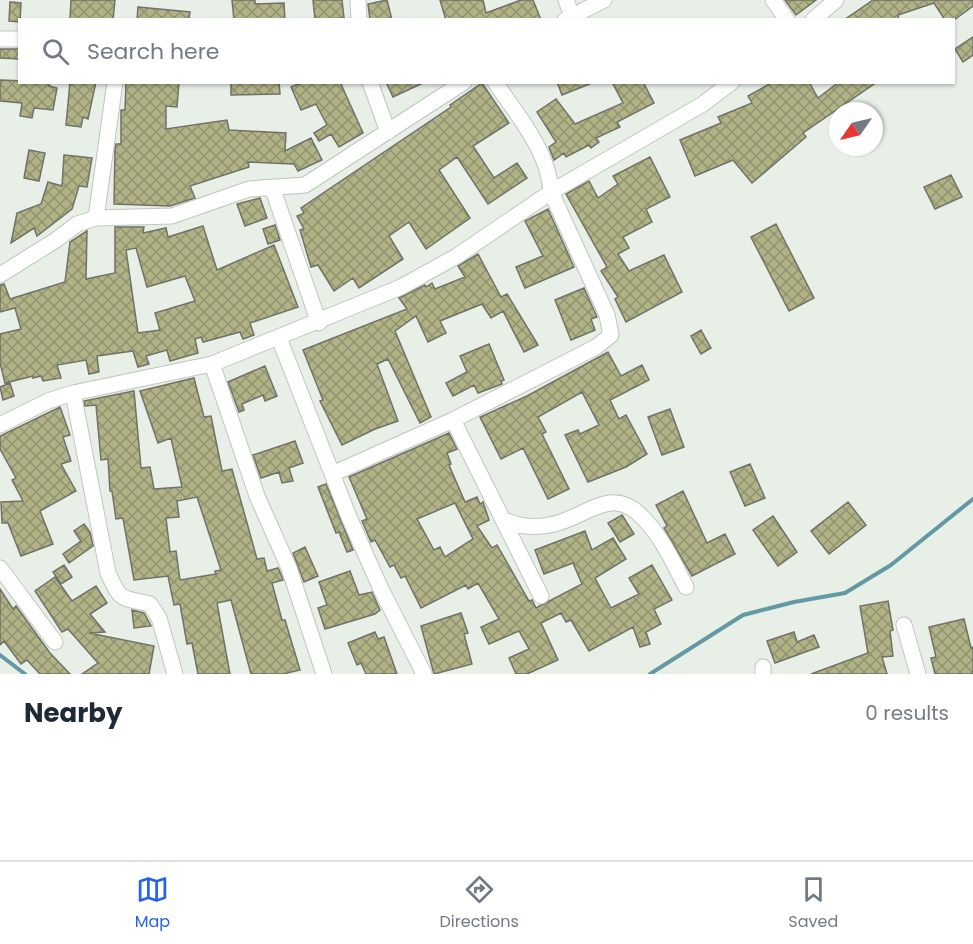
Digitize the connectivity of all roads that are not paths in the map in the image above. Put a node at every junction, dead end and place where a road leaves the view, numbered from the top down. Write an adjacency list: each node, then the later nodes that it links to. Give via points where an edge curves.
1 (358, 0): 6 (street)
2 (566, 0): 7 (street)
3 (604, 0): 7 (street)
4 (773, 0): 8 (street)
5 (836, 0): 9 (street)
6 (359, 18)
7 (568, 18)
8 (786, 18)
9 (815, 18)
10 (0, 39): 11 (street)
11 (18, 39)
12 (115, 84): 20 (street)
13 (371, 84): 17 (street)
14 (461, 84): 17 (street)
15 (496, 84): 19 (street, via 541,154 550,174)
16 (729, 84): 19 (street, via 703,104)
17 (388, 132): 18 (street, via 305,185)
18 (272, 187): 20 (street, via 249,189 172,216); 22 (street)
19 (551, 192): 22 (street, via 457,256 401,287); 26 (street, via 607,315 611,335 596,347)
20 (96, 218): 21 (street, via 76,224)
21 (0, 275)
22 (318, 323): 23 (street)
23 (279, 338): 24 (street); 28 (street)
24 (212, 364): 25 (street); 37 (street, via 257,496 289,568)
25 (73, 393): 27 (street); 36 (street, via 108,573 124,600 150,604 159,618)
26 (453, 420): 28 (street); 29 (street)
27 (0, 424)
28 (332, 474): 35 (street, via 380,587)
29 (504, 520): 31 (street, via 522,527 539,527 609,502 627,504 657,535); 32 (street)
30 (0, 568): 34 (street)
31 (686, 587)
32 (541, 596)
33 (904, 626): 38 (street)
34 (55, 642)
35 (423, 670)
36 (176, 674)
37 (324, 674)
38 (918, 674)

